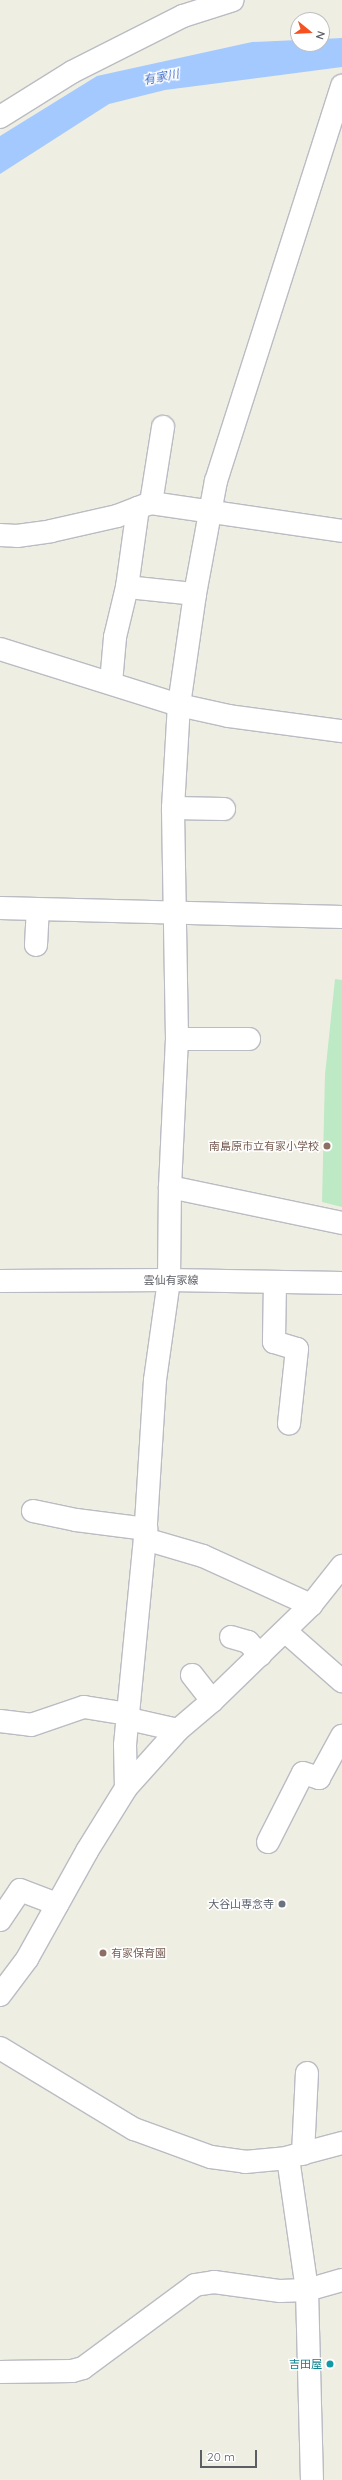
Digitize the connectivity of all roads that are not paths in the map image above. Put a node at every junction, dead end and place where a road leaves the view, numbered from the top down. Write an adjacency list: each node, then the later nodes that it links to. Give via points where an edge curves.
1 (233, 0): 3 (street, via 184,16 72,72)
2 (342, 86): 6 (street, via 216,481)
3 (0, 117)
4 (163, 427): 5 (street)
5 (144, 506): 6 (street); 8 (street, via 118,516 51,531 17,536); 9 (street)
6 (209, 511): 7 (street); 10 (street)
7 (342, 531)
8 (0, 535)
9 (127, 586): 10 (street); 12 (street, via 115,637)
10 (195, 594): 13 (street)
11 (0, 649): 12 (street)
12 (111, 683): 13 (street)
13 (179, 705): 14 (street, via 229,716); 15 (street)
14 (342, 731)
15 (172, 808): 16 (street); 19 (street)
16 (224, 808)
17 (0, 908): 18 (street)
18 (38, 910): 19 (street); 21 (street)
19 (175, 911): 20 (street); 22 (street)
20 (342, 917)
21 (36, 945)
22 (177, 1039): 23 (street); 24 (street)
23 (249, 1039)
24 (170, 1187): 25 (street); 26 (street)
25 (342, 1223)
26 (169, 1280): 27 (street, 雲仙有家線); 28 (street, 雲仙有家線); 32 (street, via 155,1380)
27 (0, 1281)
28 (275, 1282): 29 (street, 雲仙有家線); 30 (street, via 274,1342 297,1349)
29 (342, 1283)
30 (289, 1424)
31 (33, 1511): 32 (street)
32 (145, 1534): 34 (street, via 203,1556); 41 (street)
33 (342, 1566): 34 (street)
34 (311, 1606): 35 (street)
35 (285, 1631): 37 (street); 39 (street)
36 (231, 1637): 37 (street, via 248,1642)
37 (260, 1655): 40 (street)
38 (192, 1676): 40 (street)
39 (342, 1682)
40 (212, 1701): 43 (street)
41 (128, 1716): 42 (street, via 84,1707 31,1725); 43 (street); 45 (street, via 125,1744)
42 (0, 1721)
43 (178, 1730): 45 (street)
44 (340, 1743): 46 (street, via 319,1778 303,1773)
45 (126, 1788): 47 (street)
46 (268, 1842)
47 (57, 1904): 48 (street, via 20,1890); 49 (street, via 27,1959)
48 (0, 1920)
49 (0, 1995)
50 (0, 2048): 53 (street, via 134,2129 211,2157 245,2162)
51 (307, 2073): 53 (street)
52 (342, 2143): 53 (street)
53 (296, 2156): 55 (street)
54 (342, 2280): 55 (street)
55 (307, 2290): 56 (street, via 280,2292 214,2282 195,2285 83,2368 72,2371); 57 (street)
56 (0, 2372)
57 (312, 2480)

